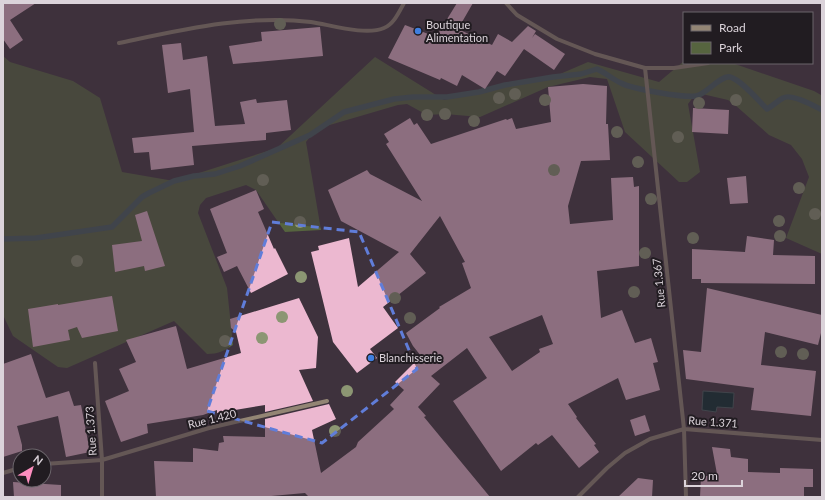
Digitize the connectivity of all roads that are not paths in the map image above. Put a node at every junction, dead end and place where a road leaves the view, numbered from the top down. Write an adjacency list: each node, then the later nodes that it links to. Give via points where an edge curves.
1 (404, 3): 3 (street, via 396,19 383,28 362,31 311,22 268,19 182,30)
2 (506, 3): 5 (street, via 517,16 557,40)
3 (119, 43)
4 (708, 64): 5 (street)
5 (646, 68): 8 (street, Rue 1.367)
6 (95, 363): 10 (street, Rue 1.373)
7 (326, 401): 10 (street, Rue 1.420, via 209,428)
8 (684, 429): 9 (street, Rue 1.371); 13 (street, Rue 1.371, via 650,439 626,453); 14 (street, Rue 1.367)
9 (822, 440)
10 (102, 460): 11 (street, Rue 1.420); 12 (street, Rue 1.373)
11 (52, 463)
12 (102, 497)
13 (578, 497)
14 (686, 497)

